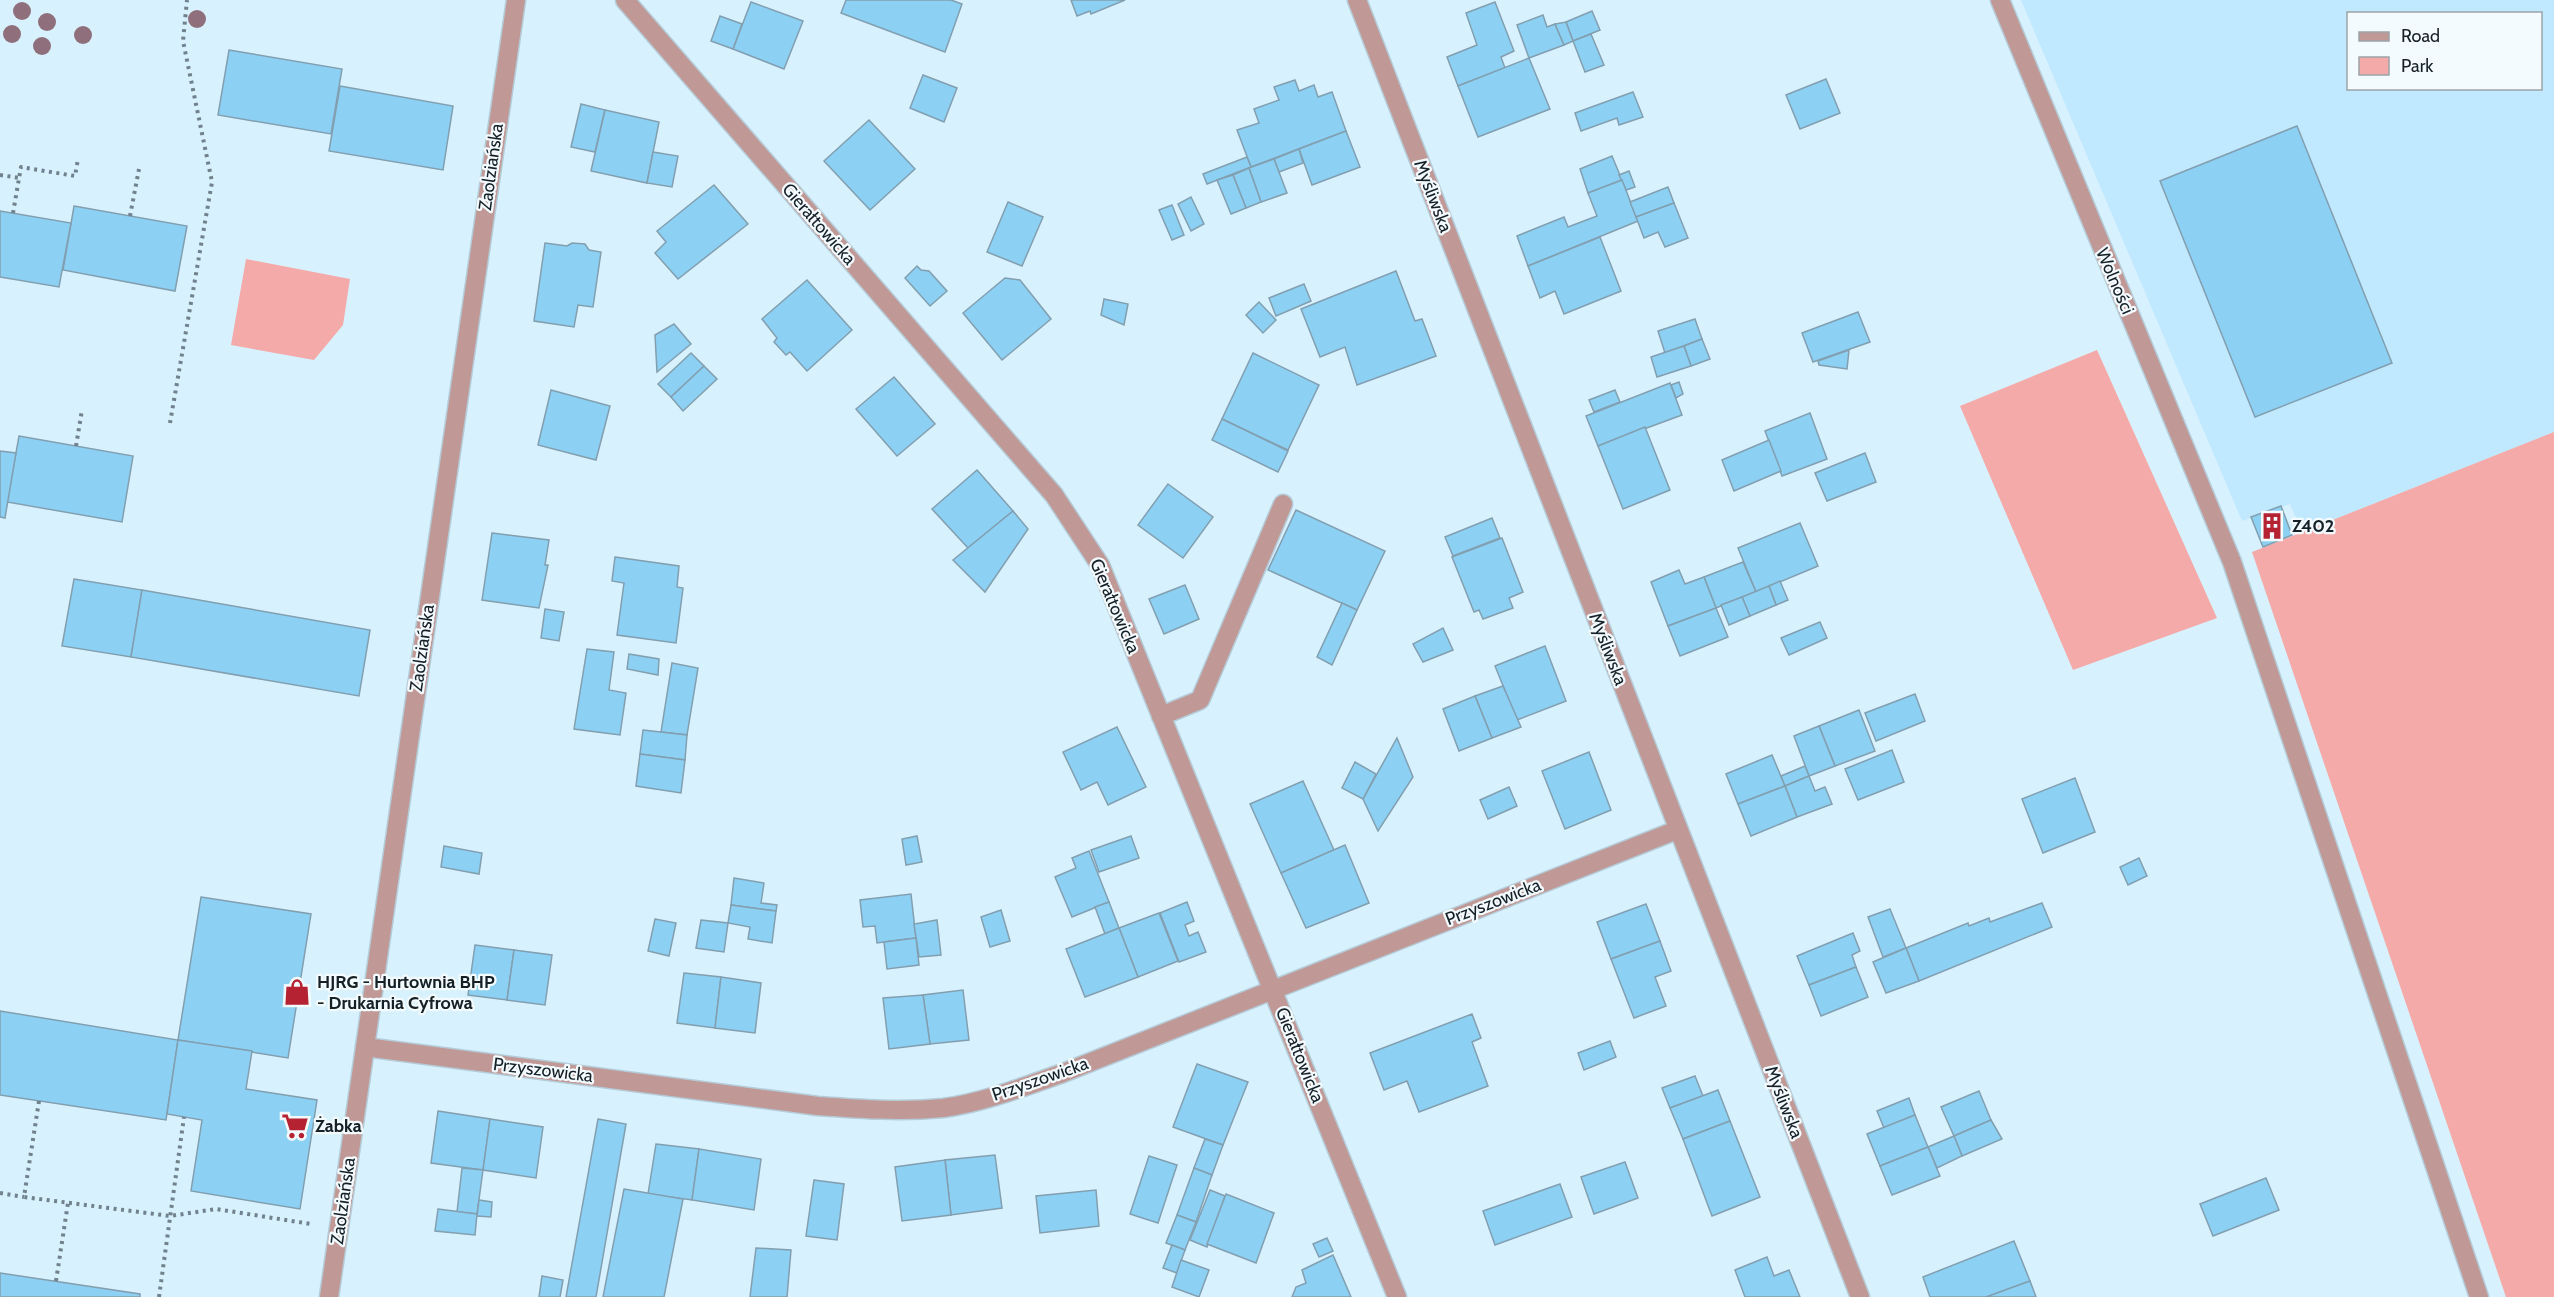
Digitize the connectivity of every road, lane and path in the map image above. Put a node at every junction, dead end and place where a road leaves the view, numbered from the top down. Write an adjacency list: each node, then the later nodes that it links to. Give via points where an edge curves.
1 (187, 0): 13 (path, via 183,41 212,182)
2 (516, 0): 19 (street, Zaolziańska)
3 (625, 0): 16 (street, Gierałtowicka, via 1054,495 1100,565)
4 (1357, 0): 17 (street, Myśliwska)
5 (2000, 0): 32 (street, Wolności, via 2232,562)
6 (78, 159): 9 (path, via 75,176 21,167)
7 (139, 170): 11 (path)
8 (0, 175): 9 (path)
9 (20, 178): 10 (path)
10 (13, 213)
11 (130, 216)
12 (82, 410): 14 (path)
13 (170, 423)
14 (76, 446)
15 (1283, 504): 16 (street, via 1200,700)
16 (1161, 716): 18 (street, Gierałtowicka)
17 (1677, 830): 18 (street, Przyszowicka); 31 (street, Myśliwska)
18 (1273, 988): 19 (street, Przyszowicka, via 1063,1073 945,1108 818,1106); 30 (street, Gierałtowicka)
19 (365, 1047): 26 (street, Zaolziańska)
20 (39, 1101): 23 (path)
21 (184, 1117): 25 (path)
22 (0, 1193): 23 (path)
23 (24, 1197): 24 (path)
24 (68, 1203): 25 (path); 27 (path)
25 (170, 1216): 26 (path, via 216,1209); 28 (path)
26 (339, 1228): 29 (street, Zaolziańska)
27 (56, 1281)
28 (159, 1297)
29 (329, 1297)
30 (1397, 1297)
31 (1860, 1297)
32 (2479, 1297)

